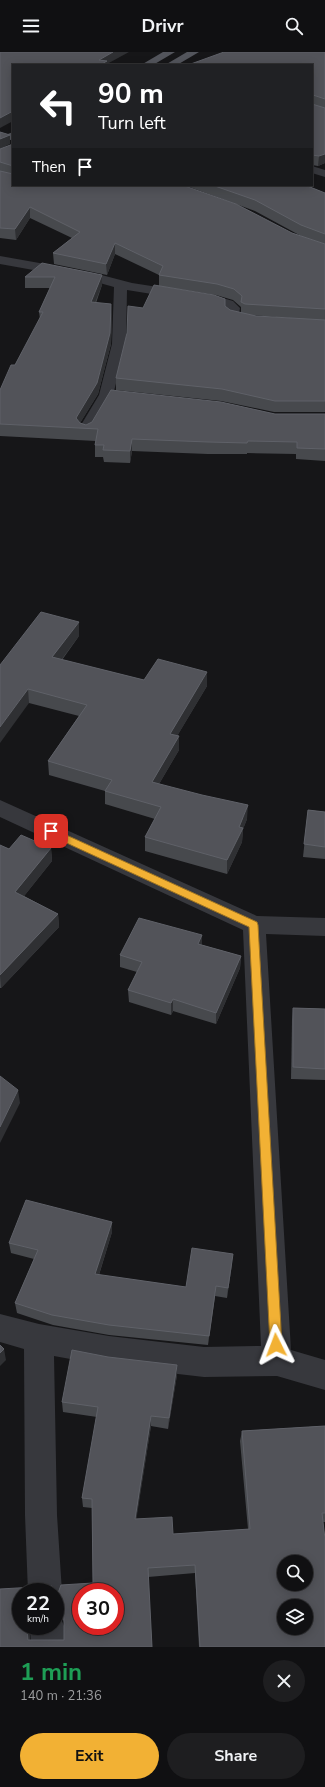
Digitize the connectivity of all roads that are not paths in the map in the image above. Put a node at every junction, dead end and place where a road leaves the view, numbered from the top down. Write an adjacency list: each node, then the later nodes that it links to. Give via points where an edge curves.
1 (170, 52): 3 (main road)
2 (194, 52): 4 (main road)
3 (148, 64)
4 (172, 64)
5 (12, 135): 6 (main road)
6 (0, 141)
7 (0, 260): 8 (street)
8 (121, 284): 9 (street, via 216,300 233,308 232,316 236,319); 10 (street, via 119,344)
9 (270, 322)
10 (106, 395): 11 (street); 12 (street)
11 (121, 397)
12 (86, 430)
13 (2, 813): 14 (street)
14 (254, 925): 15 (street); 18 (street)
15 (325, 927)
16 (0, 1328): 17 (street)
17 (39, 1339): 18 (street, via 109,1351 204,1362); 20 (street, via 41,1515)
18 (277, 1360): 19 (street)
19 (325, 1375)
20 (45, 1583)
21 (47, 1635): 22 (street)
22 (48, 1647)

